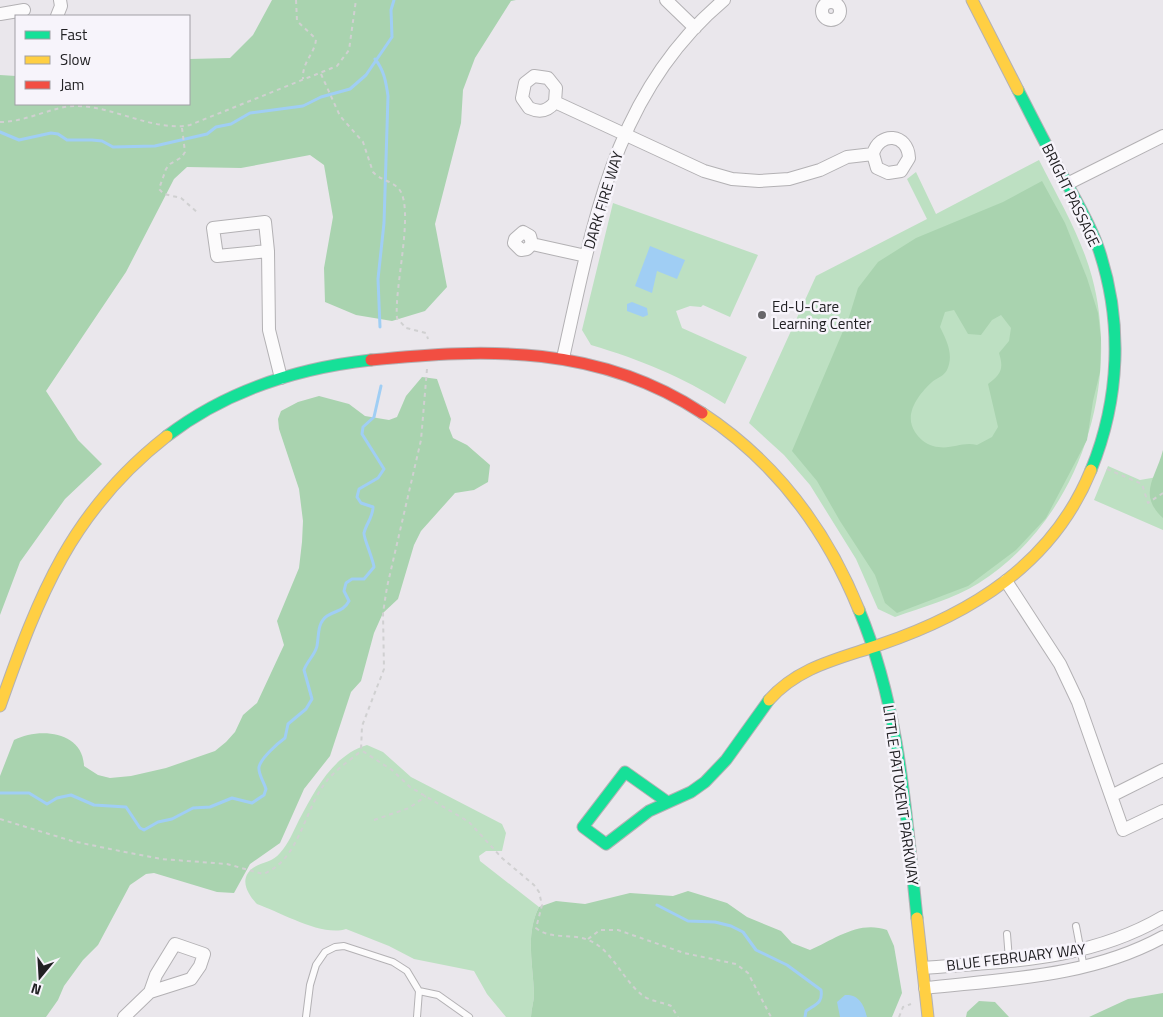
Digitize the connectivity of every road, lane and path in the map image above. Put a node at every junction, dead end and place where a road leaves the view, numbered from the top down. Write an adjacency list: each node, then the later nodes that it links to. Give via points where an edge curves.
1 (60, 0): 9 (street)
2 (296, 0): 12 (path, via 297,21 316,39 304,64)
3 (356, 0): 11 (path, via 349,50 337,66)
4 (666, 0): 10 (street)
5 (724, 0): 10 (street, DARK FIRE WAY)
6 (972, 0): 19 (street, BRIGHT PASSAGE)
7 (25, 9): 8 (street)
8 (0, 14)
9 (57, 15)
10 (694, 28): 16 (street, DARK FIRE WAY, via 662,68)
11 (321, 74): 12 (path); 24 (path, via 340,116 363,142 377,177 391,182 402,193 406,212 397,318 406,328 426,333)
12 (303, 80): 15 (path)
13 (555, 102): 16 (street)
14 (0, 122): 15 (path, via 15,122 74,106)
15 (182, 127): 20 (path, via 185,149 182,157 166,169 159,189 164,194 180,198)
16 (624, 133): 18 (street, via 704,171 759,182 789,179 820,170 847,157); 23 (street, DARK FIRE WAY, via 603,188)
17 (1163, 136): 19 (street)
18 (872, 154)
19 (1067, 184): 27 (street, BRIGHT PASSAGE, via 1098,249 1116,321 1111,410)
20 (197, 212)
21 (532, 244): 23 (street, DARK FIRE WAY)
22 (268, 251): 22 (street, via 217,256 214,228 265,222); 26 (street, via 268,330)
23 (586, 256): 25 (street, DARK FIRE WAY)
24 (428, 354): 25 (street, LITTLE PATUXENT PARKWAY, via 491,352); 26 (street, LITTLE PATUXENT PARKWAY, via 316,368); 32 (path, via 421,440 383,613 384,669 362,726)
25 (563, 358): 30 (street, LITTLE PATUXENT PARKWAY, via 603,368 670,394 731,432 756,453 796,498 824,540 853,596)
26 (282, 378): 31 (street, LITTLE PATUXENT PARKWAY, via 222,402 171,433 128,469 94,506 64,548 45,584)
27 (1094, 464): 28 (path, via 1142,484 1148,503); 29 (street, BRIGHT PASSAGE, via 1081,492 1056,530 1036,554)
28 (1163, 493)
29 (1006, 581): 30 (street, BRIGHT PASSAGE, via 966,608); 35 (street, via 1060,664 1089,729)
30 (873, 647): 36 (street, BRIGHT PASSAGE, via 814,666 787,682 718,770 694,791); 47 (street, LITTLE PATUXENT PARKWAY, via 897,743)
31 (0, 706)
32 (362, 750): 34 (path); 38 (path, via 326,782 304,827 279,864 263,874 227,864 161,860 72,841)
33 (1163, 770): 35 (street)
34 (426, 796): 39 (path, via 409,808); 44 (path, via 469,822 502,858 534,885 542,905 536,928 545,934)
35 (1111, 796): 37 (street, via 1123,830)
36 (666, 802): 36 (street, BRIGHT PASSAGE, via 642,814 606,844 583,827 625,772)
37 (1163, 811)
38 (0, 819)
39 (374, 820)
40 (1163, 917): 45 (street, BLUE FEBRUARY WAY, via 1136,932)
41 (1076, 926): 45 (lane)
42 (1007, 934): 46 (lane)
43 (1163, 937): 48 (street, BLUE FEBRUARY WAY, via 1122,956)
44 (588, 939): 57 (path, via 607,952 628,982 644,997 671,1006); 58 (path, via 600,930 618,930 684,953 736,964 748,973)
45 (1081, 951): 46 (street, BLUE FEBRUARY WAY); 48 (lane)
46 (1009, 960): 47 (street, BLUE FEBRUARY WAY)
47 (923, 968): 49 (street, LITTLE PATUXENT PARKWAY)
48 (1084, 968): 49 (street, BLUE FEBRUARY WAY)
49 (925, 988): 52 (street, LITTLE PATUXENT PARKWAY)
50 (419, 991): 54 (lane, via 407,971 393,962 344,946 334,947 325,952 316,965); 55 (lane); 56 (lane, via 438,995)
51 (150, 992): 51 (street, via 156,975 175,944 204,954 191,979); 53 (street)
52 (926, 1003): 59 (path, via 904,1007); 60 (street, LITTLE PATUXENT PARKWAY)
53 (124, 1017)
54 (306, 1017)
55 (417, 1017)
56 (469, 1017)
57 (678, 1017)
58 (771, 1017)
59 (899, 1017)
60 (928, 1017)

